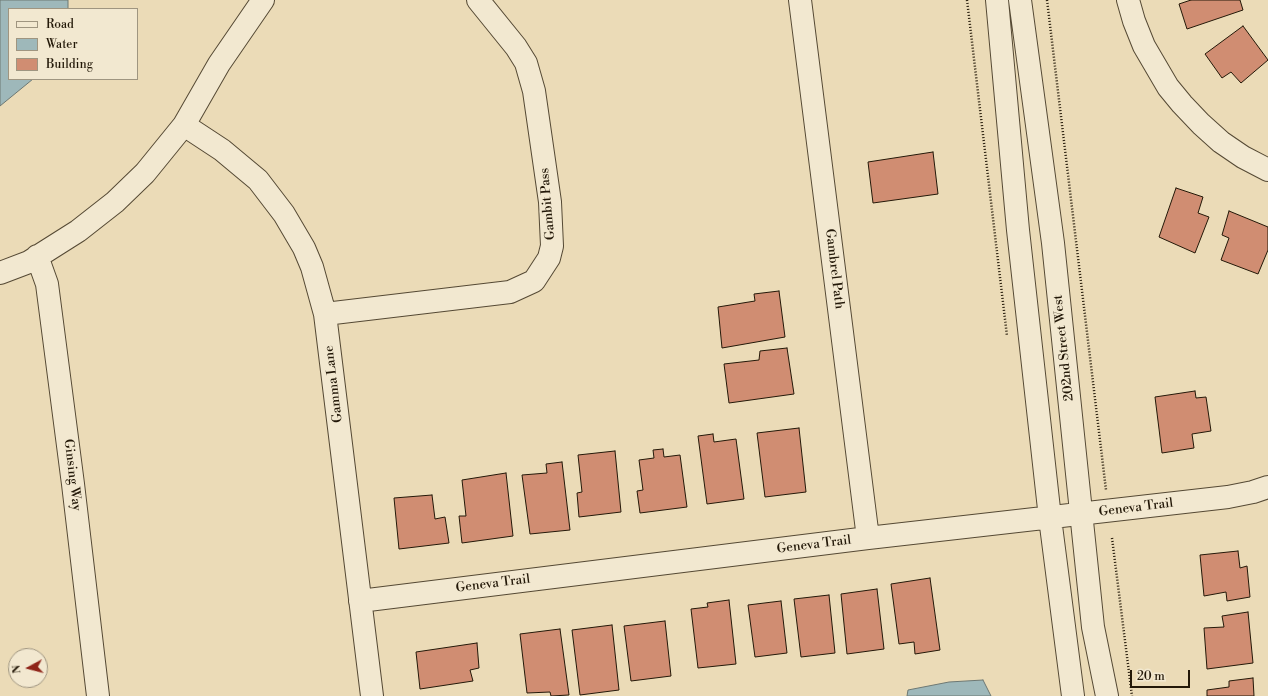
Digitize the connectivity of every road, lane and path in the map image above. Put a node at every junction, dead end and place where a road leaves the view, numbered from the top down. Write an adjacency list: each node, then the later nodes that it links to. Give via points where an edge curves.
1 (478, 0): 12 (street, Gambit Pass, via 526,63 534,91 550,208 552,246 549,258 534,281 510,292)
2 (800, 0): 17 (street, Gambrel Path)
3 (997, 0): 16 (street, via 1018,230)
4 (1020, 0): 15 (street, 202nd Street West, via 1053,243)
5 (1047, 0): 14 (path)
6 (1128, 0): 9 (street, via 1144,46 1168,87 1182,104 1221,142)
7 (261, 1): 8 (street, via 219,64)
8 (184, 125): 10 (street, via 145,173 114,202 78,231); 12 (street, Gamma Lane, via 245,168 270,195 304,248)
9 (1268, 170)
10 (37, 256): 11 (street); 20 (street, Ginsing Way, via 47,284)
11 (0, 273)
12 (325, 314): 19 (street, Gamma Lane)
13 (1268, 487): 15 (street, Geneva Trail, via 1228,497)
14 (1107, 493)
15 (1082, 514): 16 (street, Geneva Trail); 23 (street, 202nd Street West, via 1093,626)
16 (1050, 518): 17 (street, Geneva Trail); 22 (street)
17 (868, 538): 19 (street, Geneva Trail)
18 (1112, 538): 24 (path)
19 (360, 601): 21 (street, Gamma Lane)
20 (98, 696)
21 (372, 696)
22 (1073, 696)
23 (1107, 696)
24 (1132, 696)

